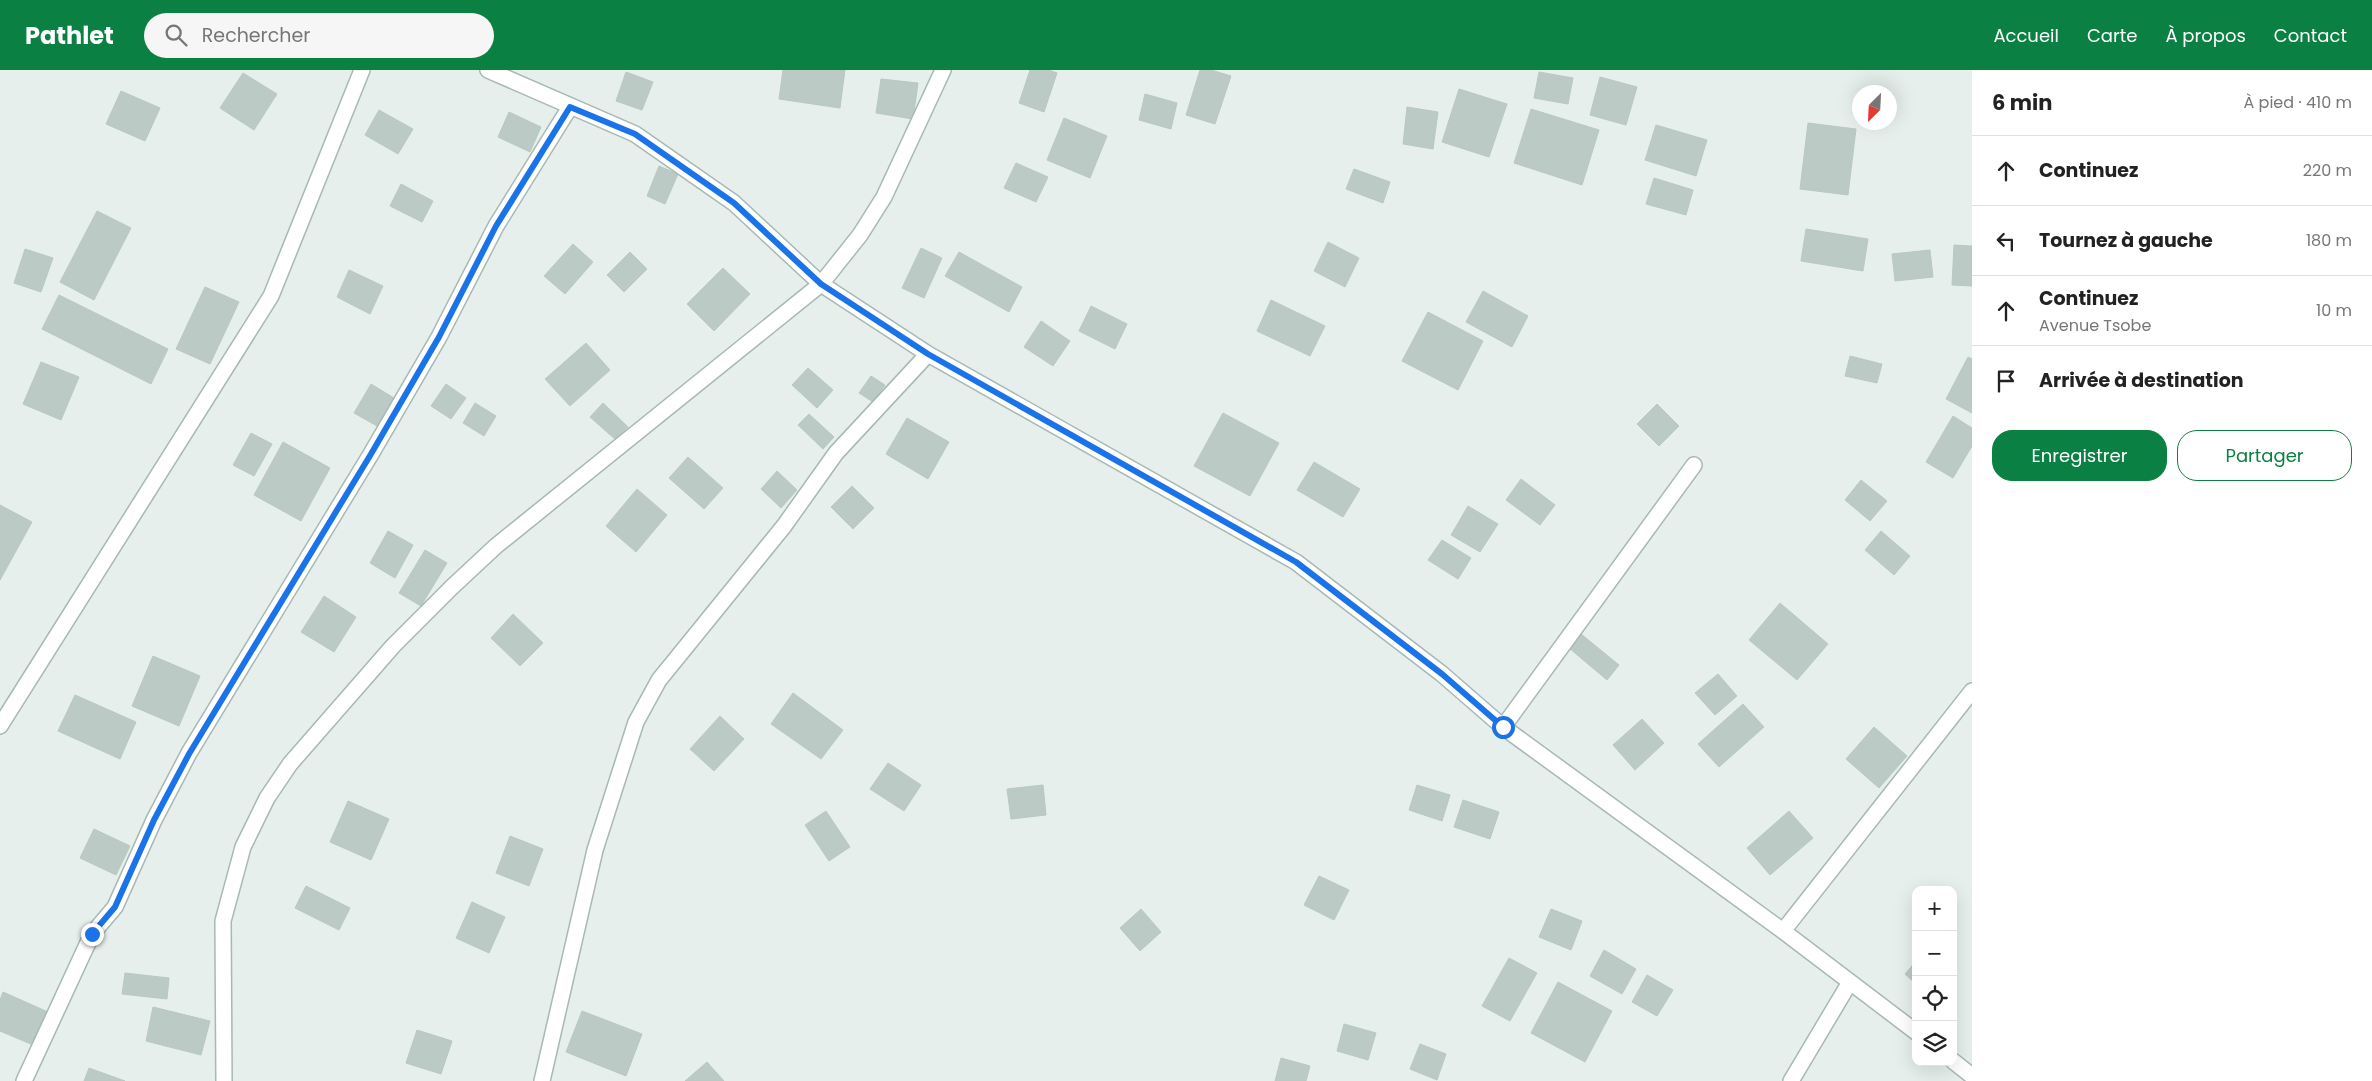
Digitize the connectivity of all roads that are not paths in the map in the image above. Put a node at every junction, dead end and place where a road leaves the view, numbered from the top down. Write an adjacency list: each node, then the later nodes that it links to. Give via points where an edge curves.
1 (362, 70): 9 (street, via 271,296)
2 (488, 70): 4 (street)
3 (942, 70): 5 (street, via 884,198 860,235)
4 (570, 107): 5 (street, via 635,134 734,203); 16 (street, via 496,226 439,337 371,454 189,754 154,820 115,907 92,934)
5 (821, 284): 6 (street); 17 (street, via 496,546 393,646 290,764 267,798 242,847 222,921)
6 (928, 354): 10 (street, via 1296,562 1442,674); 18 (street, via 836,453 784,526 659,680 636,722 595,850)
7 (1694, 465): 10 (street)
8 (1972, 691): 11 (street)
9 (0, 726)
10 (1503, 727): 11 (street)
11 (1783, 931): 12 (street)
12 (1850, 982): 13 (street); 19 (street)
13 (1912, 1029)
14 (1957, 1064): 15 (street)
15 (1972, 1076)
16 (24, 1081)
17 (224, 1081)
18 (542, 1081)
19 (1791, 1081)

